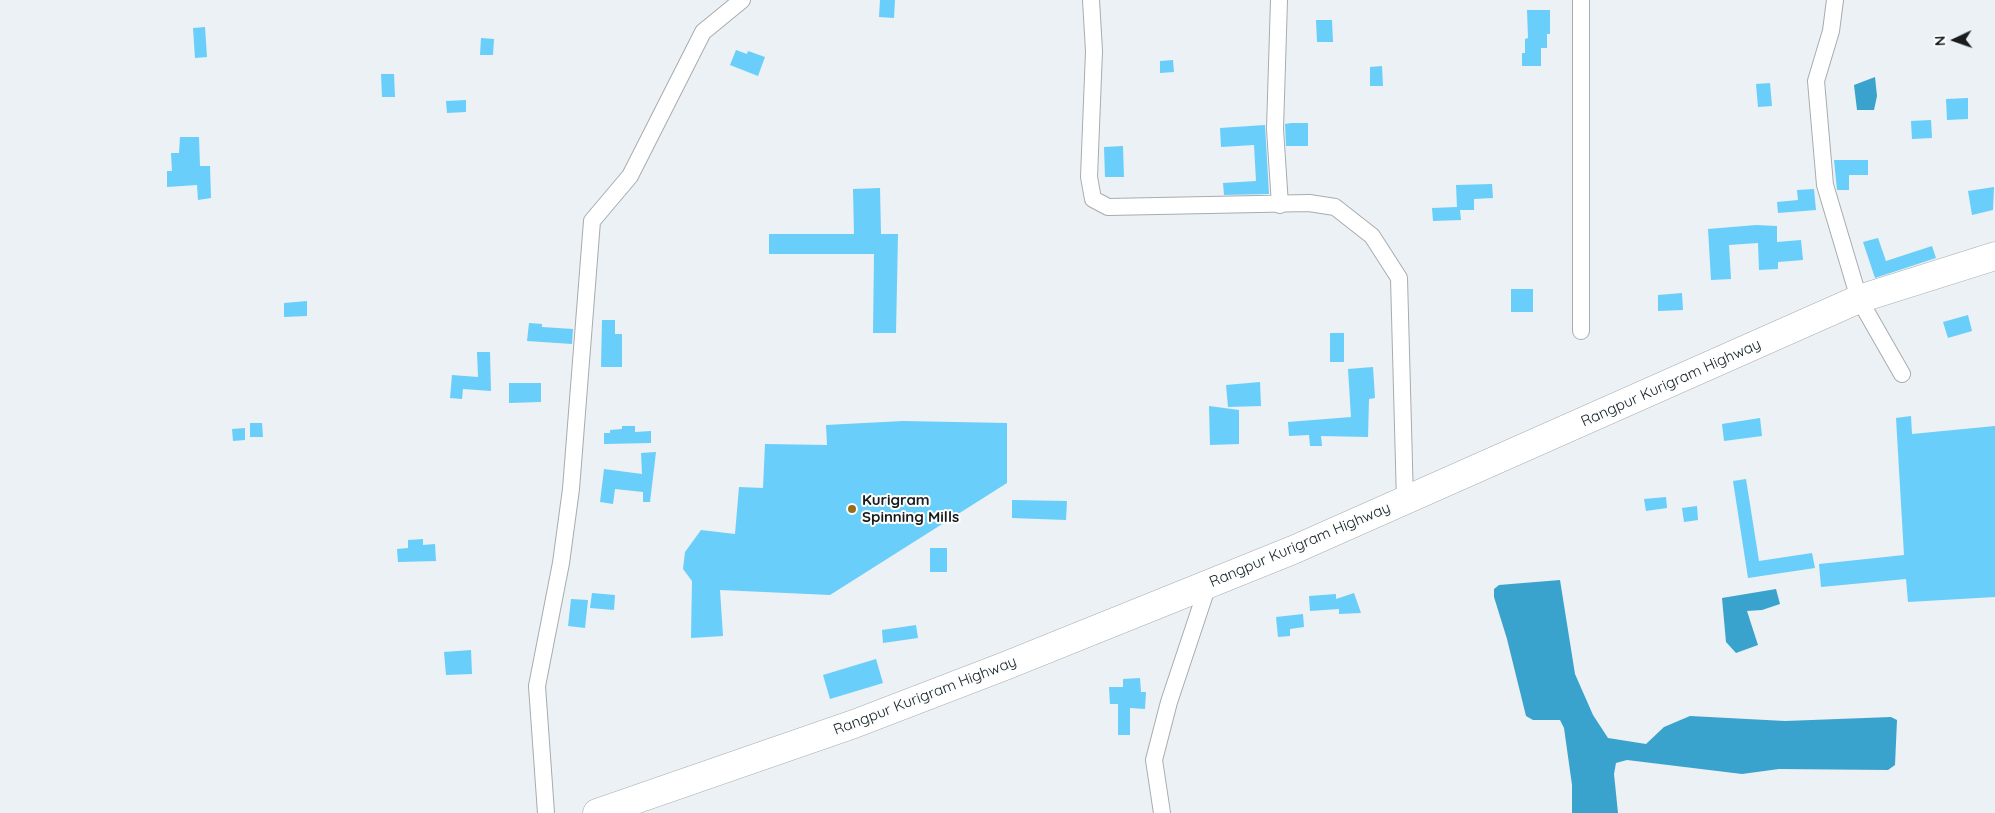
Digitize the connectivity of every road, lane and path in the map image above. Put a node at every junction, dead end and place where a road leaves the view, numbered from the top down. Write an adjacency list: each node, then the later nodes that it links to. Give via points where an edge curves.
1 (742, 0): 13 (street, via 703,32 630,176 592,222 570,489 561,564 537,686)
2 (1091, 0): 6 (street, via 1094,51 1089,177 1093,199 1108,207)
3 (1279, 0): 6 (street, via 1275,129)
4 (1581, 0): 9 (street)
5 (1835, 0): 8 (street, via 1831,30 1816,81 1825,185)
6 (1280, 205): 11 (street, via 1335,207 1372,236 1399,278)
7 (1995, 256): 8 (highway, Rangpur Kurigram Highway)
8 (1859, 299): 10 (street); 11 (highway, Rangpur Kurigram Highway)
9 (1581, 331)
10 (1902, 374)
11 (1405, 501): 12 (highway, Rangpur Kurigram Highway)
12 (1208, 585): 14 (highway, Rangpur Kurigram Highway, via 854,724); 15 (street, via 1169,702 1154,760)
13 (546, 813)
14 (597, 813)
15 (1162, 813)

